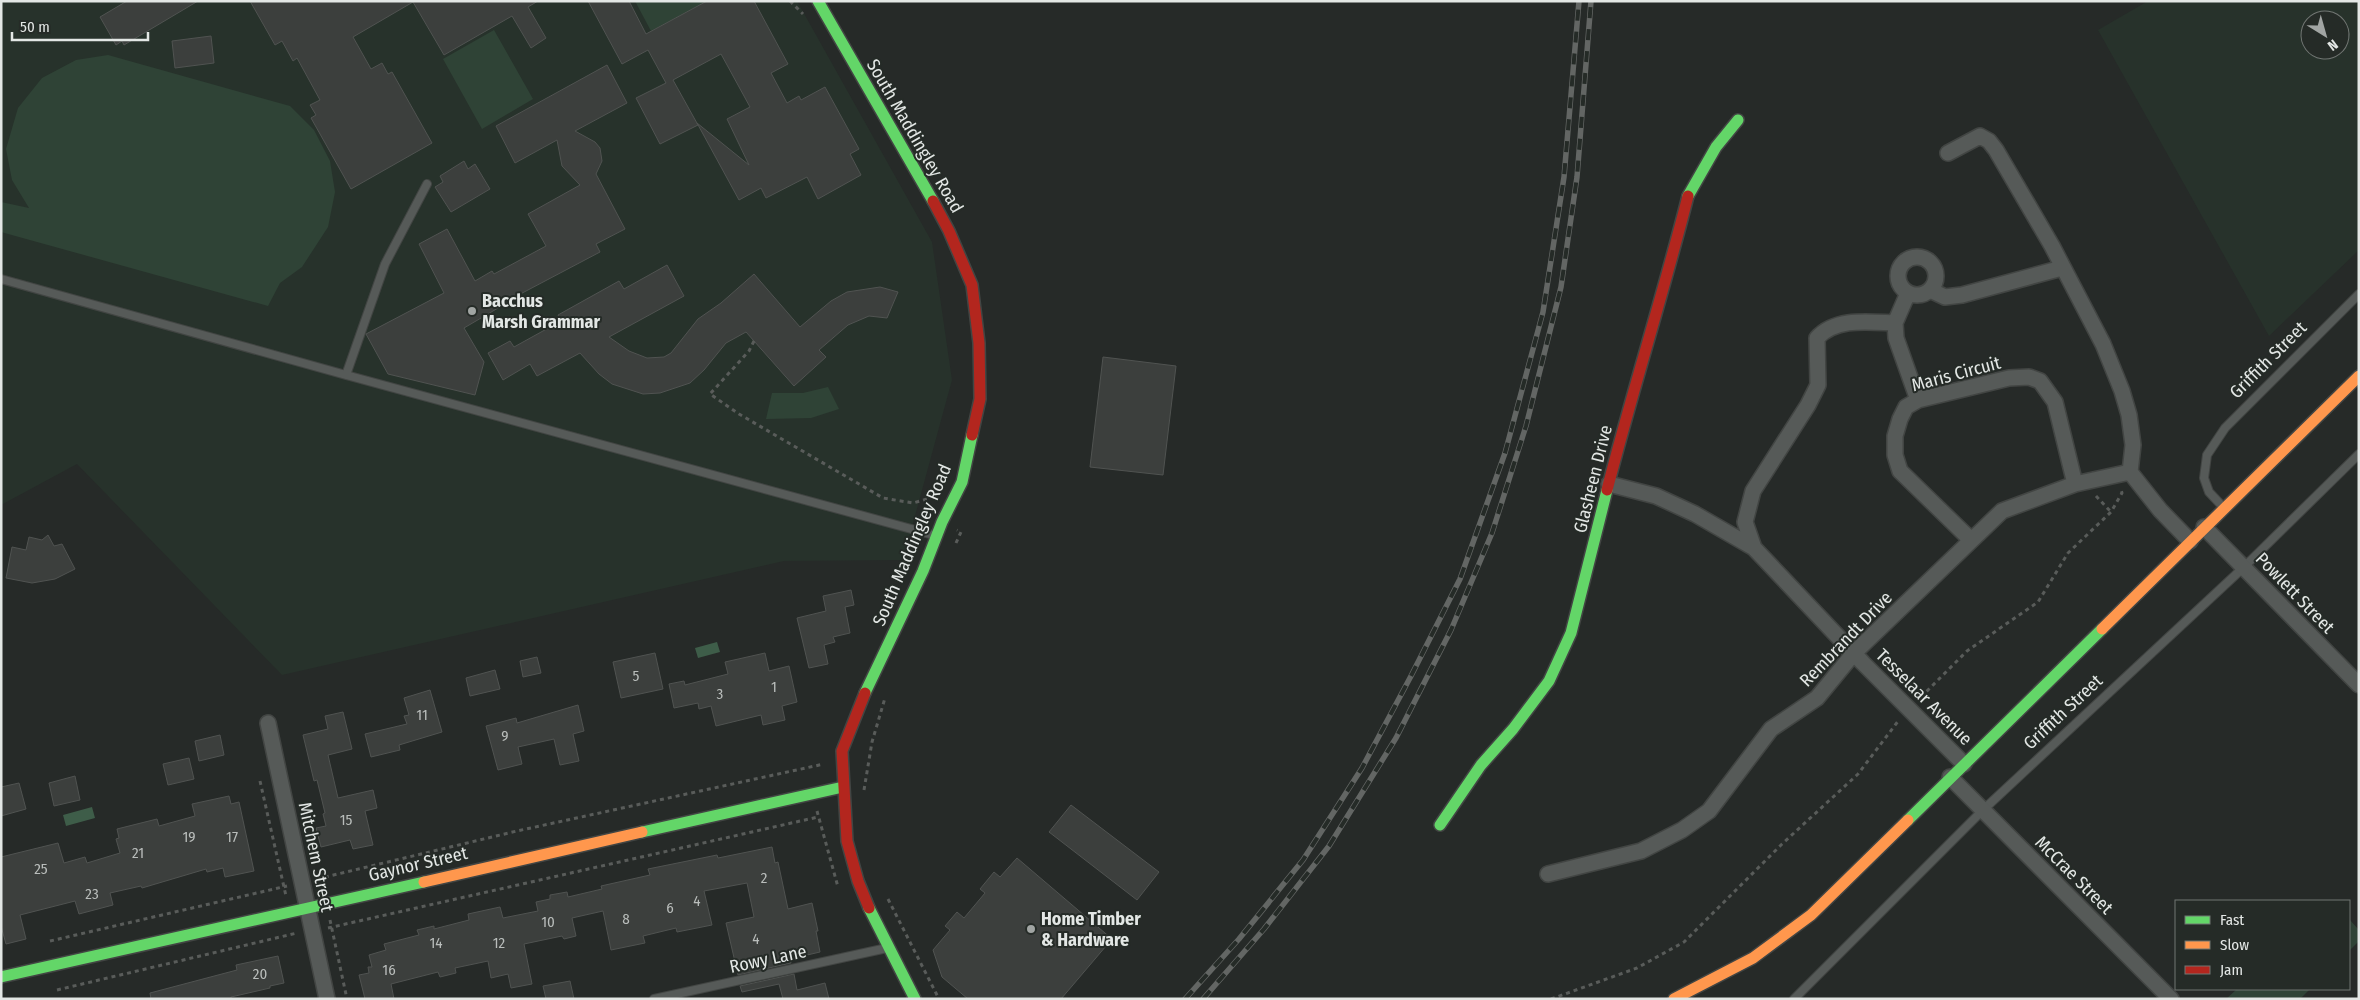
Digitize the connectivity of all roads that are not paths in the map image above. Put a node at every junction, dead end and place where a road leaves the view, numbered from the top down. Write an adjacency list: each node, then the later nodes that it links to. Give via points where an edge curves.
1 (818, 1): 20 (street, South Maddingley Road, via 916,169 949,231 972,285 979,343 980,399 962,482)
2 (1738, 120): 16 (street, Glasheen Drive, via 1716,147 1689,194)
3 (1948, 153): 5 (street, via 1980,136 1989,141)
4 (427, 184): 11 (lane, via 385,264)
5 (2062, 268): 7 (street, via 1962,295 1945,297); 15 (street, via 2103,344 2130,415 2133,445)
6 (1, 279): 11 (lane)
7 (1930, 290): 8 (street, via 1923,294); 8 (street, via 1935,283 1933,266 1919,257 1910,258 1903,263 1898,280)
8 (1908, 293): 10 (street)
9 (2359, 294): 18 (lane, Griffith Street, via 2225,428 2207,455 2204,478 2209,492)
10 (1896, 324): 13 (street, via 1901,356); 23 (street, Tesselaar Avenue, via 1856,322 1837,325 1826,329 1817,338 1818,385 1753,491 1745,522)
11 (346, 376): 20 (lane)
12 (2359, 376): 18 (street, Griffith Street)
13 (1918, 400): 17 (street, Maris Circuit, via 2009,378 2030,377 2040,382 2055,402); 21 (street, Maris Circuit, via 1906,407 1895,436 1900,471)
14 (2359, 454): 24 (lane, Griffith Street)
15 (2130, 472): 17 (street, Rembrandt Drive); 22 (street)
16 (1610, 484): 23 (street, Tesselaar Avenue, via 1656,496); 32 (street, Glasheen Drive, via 1572,633 1561,658 1549,681 1481,765)
17 (2075, 484): 21 (street, Rembrandt Drive, via 2002,511)
18 (2224, 508): 19 (street, Griffith Street)
19 (2204, 527): 22 (street, Griffith Street); 24 (street, Powlett Street)
20 (937, 536): 30 (street, South Maddingley Road, via 842,751)
21 (1971, 540): 25 (street, Rembrandt Drive)
22 (2190, 541): 28 (street, Griffith Street)
23 (1754, 548): 25 (street, Tesselaar Avenue)
24 (2244, 567): 26 (street, Powlett Street); 31 (lane, Griffith Street)
25 (1854, 654): 28 (street, Tesselaar Avenue); 33 (street, Rembrandt Drive, via 1817,698 1771,729 1716,803 1682,830 1641,851)
26 (2359, 685)
27 (268, 723): 34 (street, Mitchem Street)
28 (1964, 764): 29 (street, Griffith Street)
29 (1950, 777): 31 (street, McCrae Street); 37 (street, Griffith Street, via 1811,915 1753,958)
30 (844, 787): 34 (street, Gaynor Street); 35 (street, South Maddingley Road, via 846,842 858,881)
31 (1983, 810): 42 (lane, Griffith Street); 43 (street, McCrae Street)
32 (1440, 825)
33 (1548, 874)
34 (308, 907): 36 (street, Gaynor Street); 38 (street, Mitchem Street)
35 (888, 948): 39 (lane, Rowy Lane); 40 (street, South Maddingley Road)
36 (1, 977)
37 (1690, 995): 41 (street, Griffith Street)
38 (327, 999)
39 (654, 999)
40 (915, 999)
41 (1674, 999)
42 (1794, 999)
43 (2171, 999)

